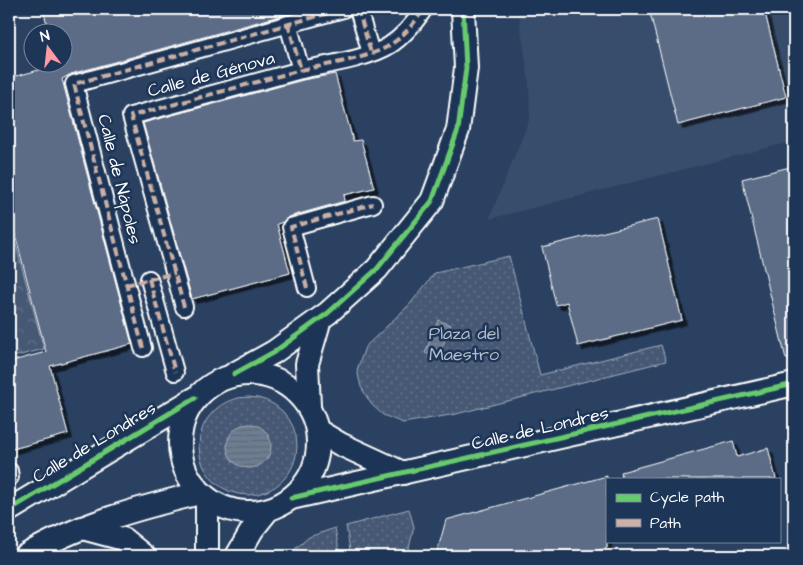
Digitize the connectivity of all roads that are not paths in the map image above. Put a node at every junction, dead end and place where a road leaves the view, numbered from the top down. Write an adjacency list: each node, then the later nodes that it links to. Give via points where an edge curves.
1 (343, 9): 5 (street, Calle de Génova)
2 (358, 9): 6 (street)
3 (424, 9): 6 (street, Calle de Génova, via 390,46)
4 (463, 9): 16 (street, via 466,68 458,130 432,201 377,269)
5 (288, 24): 7 (street, Calle de Génova); 8 (street, Calle de Génova)
6 (371, 53): 7 (street, Calle de Génova)
7 (301, 70): 9 (street, Calle de Génova)
8 (74, 84): 13 (street, Calle de Nápoles)
9 (131, 116): 11 (street, Calle de Nápoles)
10 (373, 204): 14 (street, via 291,227)
11 (175, 273): 12 (street); 15 (street, Calle de Nápoles)
12 (149, 279): 13 (street); 18 (street)
13 (126, 285): 17 (street, Calle de Nápoles)
14 (307, 288)
15 (184, 306)
16 (320, 319): 19 (street, via 274,352); 22 (street, via 307,364)
17 (143, 348)
18 (176, 372)
19 (234, 374): 21 (street, via 213,383); 22 (street, via 260,374 282,381 297,391)
20 (794, 384): 24 (street, Calle de Londres)
21 (195, 398): 25 (street, via 182,422 179,443 183,467); 27 (street, Calle de Londres)
22 (309, 406): 23 (street)
23 (318, 432): 24 (street); 26 (street, via 318,454 310,477)
24 (403, 473): 26 (street, Calle de Londres)
25 (204, 497): 28 (street, via 219,506 241,512); 29 (street, via 168,501); 32 (street)
26 (291, 498): 28 (street)
27 (9, 510)
28 (268, 510): 33 (street)
29 (82, 528): 30 (street); 31 (street, via 123,540)
30 (25, 556)
31 (144, 556)
32 (207, 556)
33 (237, 556)

